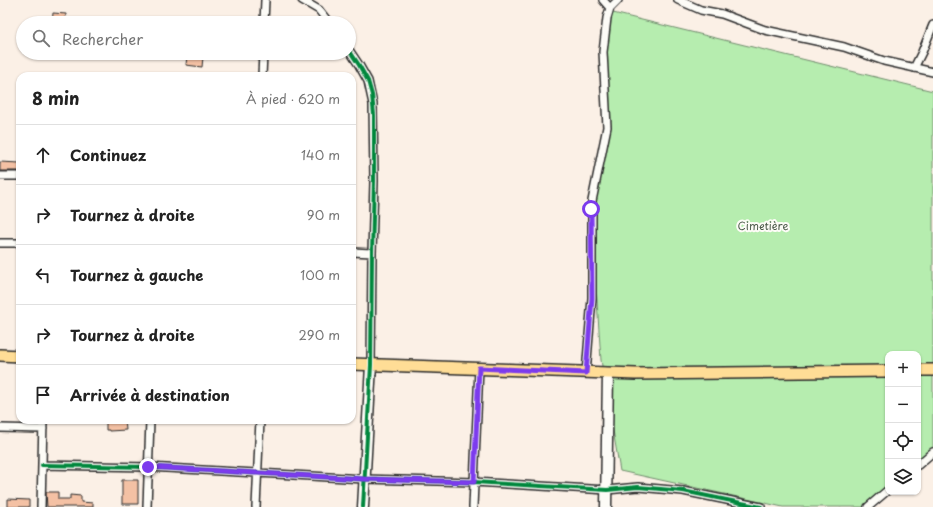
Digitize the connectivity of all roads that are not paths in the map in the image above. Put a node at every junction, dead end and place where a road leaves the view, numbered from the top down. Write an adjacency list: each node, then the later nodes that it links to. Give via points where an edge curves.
1 (265, 0): 7 (street)
2 (302, 0): 8 (street, via 319,10)
3 (603, 0): 6 (street)
4 (618, 0): 6 (street)
5 (678, 0): 13 (street, via 765,30 844,47)
6 (610, 8): 30 (street, via 603,52 607,127 592,201 592,298)
7 (264, 16)
8 (324, 16)
9 (933, 25): 10 (street)
10 (932, 34): 13 (street)
11 (263, 60): 14 (street)
12 (356, 60): 21 (street, via 368,81 373,104)
13 (914, 68): 15 (street)
14 (262, 72)
15 (933, 72)
16 (0, 176): 17 (street)
17 (16, 176)
18 (0, 243): 19 (street)
19 (16, 243)
20 (356, 252): 21 (street)
21 (372, 253): 25 (street)
22 (0, 355): 23 (main road)
23 (16, 356)
24 (356, 364): 25 (main road)
25 (371, 365): 26 (main road); 42 (street)
26 (479, 368): 30 (main road); 43 (street)
27 (921, 370): 28 (main road)
28 (933, 370)
29 (885, 371): 31 (main road)
30 (586, 373): 31 (main road)
31 (608, 373): 44 (street)
32 (43, 424): 36 (street)
33 (150, 424): 40 (street)
34 (260, 424): 41 (street)
35 (0, 428): 36 (street)
36 (43, 429): 39 (street)
37 (933, 452): 38 (street)
38 (921, 462)
39 (42, 465): 40 (street); 46 (street)
40 (148, 467): 41 (street); 47 (street)
41 (257, 473): 42 (street); 48 (street)
42 (364, 479): 43 (street); 49 (street)
43 (474, 482): 44 (street); 50 (street)
44 (607, 490): 51 (street); 52 (street, via 638,488 683,491)
45 (885, 493): 53 (street)
46 (41, 507)
47 (148, 507)
48 (256, 507)
49 (363, 507)
50 (473, 507)
51 (606, 507)
52 (761, 507)
53 (868, 507)

